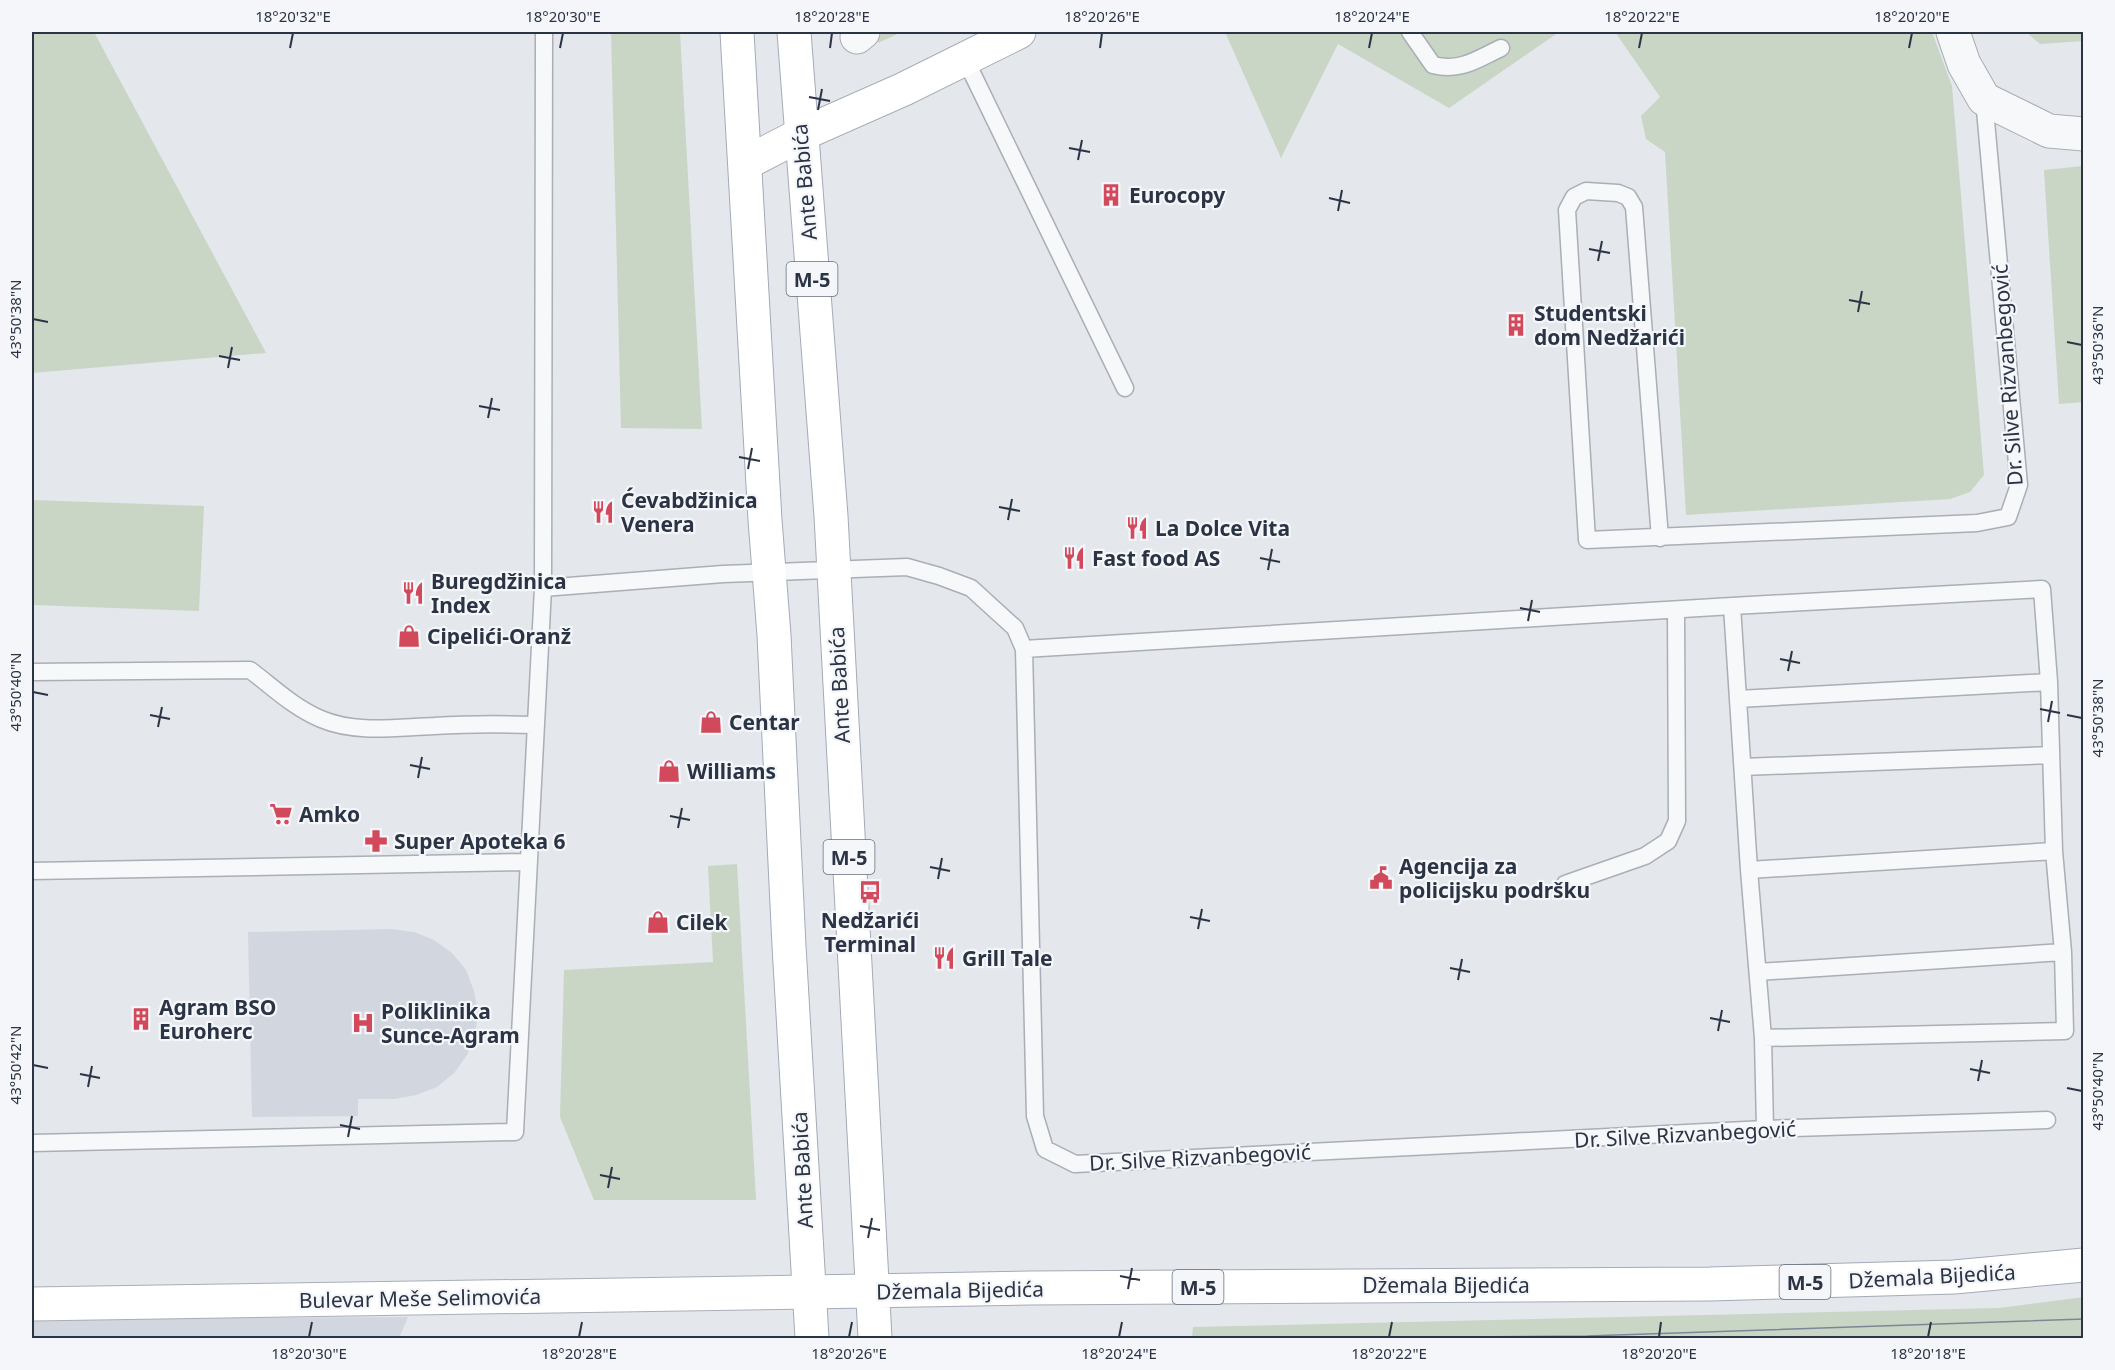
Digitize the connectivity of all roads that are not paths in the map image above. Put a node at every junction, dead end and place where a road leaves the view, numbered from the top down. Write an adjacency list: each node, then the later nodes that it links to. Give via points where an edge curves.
1 (544, 32): 17 (lane)
2 (738, 32): 12 (main road, Ante Babića)
3 (794, 32): 11 (main road, Ante Babića / M-5)
4 (1019, 32): 8 (main road)
5 (1410, 32): 7 (lane, via 1433,65 1447,69 1461,67)
6 (1953, 32): 9 (street, via 1964,64)
7 (1501, 48)
8 (963, 59): 11 (main road); 13 (lane)
9 (1984, 99): 10 (street, via 2049,131); 14 (lane, Dr. Silve Rizvanbegović, via 2019,485 2008,517 1977,524)
10 (2084, 134)
11 (800, 135): 12 (main road); 15 (main road, Ante Babića / M-5)
12 (746, 163): 16 (main road, Ante Babića)
13 (1125, 388)
14 (1660, 538): 14 (lane, Dr. Silve Rizvanbegović, via 1634,207 1628,197 1618,193 1586,191 1574,197 1567,210 1587,540)
15 (834, 570): 16 (lane, Dr. Silve Rizvanbegović); 20 (lane, Dr. Silve Rizvanbegović, via 907,567 972,588 1015,628); 39 (main road, Ante Babića / M-5)
16 (769, 573): 17 (lane, Dr. Silve Rizvanbegović); 40 (main road, Ante Babića)
17 (543, 588): 24 (lane)
18 (1732, 606): 19 (lane); 22 (lane, via 2042,589); 23 (lane)
19 (1676, 610): 20 (lane); 31 (lane, via 1677,822 1668,841 1645,856)
20 (1024, 649): 36 (lane, Dr. Silve Rizvanbegović, via 1035,1116 1045,1149 1075,1164)
21 (32, 672): 24 (lane, via 250,670 290,703 323,720 358,728)
22 (2049, 682): 23 (lane); 25 (lane)
23 (1738, 699): 26 (lane)
24 (535, 725): 28 (lane)
25 (2051, 755): 26 (lane); 27 (lane)
26 (1743, 767): 29 (lane)
27 (2054, 851): 29 (lane); 32 (lane)
28 (528, 862): 30 (lane); 37 (lane, via 515,1132)
29 (1749, 870): 33 (lane)
30 (32, 871)
31 (1565, 884)
32 (2063, 952): 33 (lane); 34 (lane, via 2065,1031)
33 (1758, 972): 34 (lane)
34 (1763, 1038): 36 (lane)
35 (2047, 1120): 36 (lane, Dr. Silve Rizvanbegović)
36 (1765, 1129)
37 (32, 1143)
38 (2084, 1265): 39 (main road, Džemala Bijedića / M-5, via 1954,1277 1721,1284)
39 (872, 1291): 40 (main road, Džemala Bijedića / M-5); 43 (main road, Ante Babića / M-5)
40 (809, 1292): 41 (main road, Bulevar Meše Selimovića); 42 (main road, Ante Babića)
41 (32, 1304)
42 (812, 1338)
43 (875, 1338)

